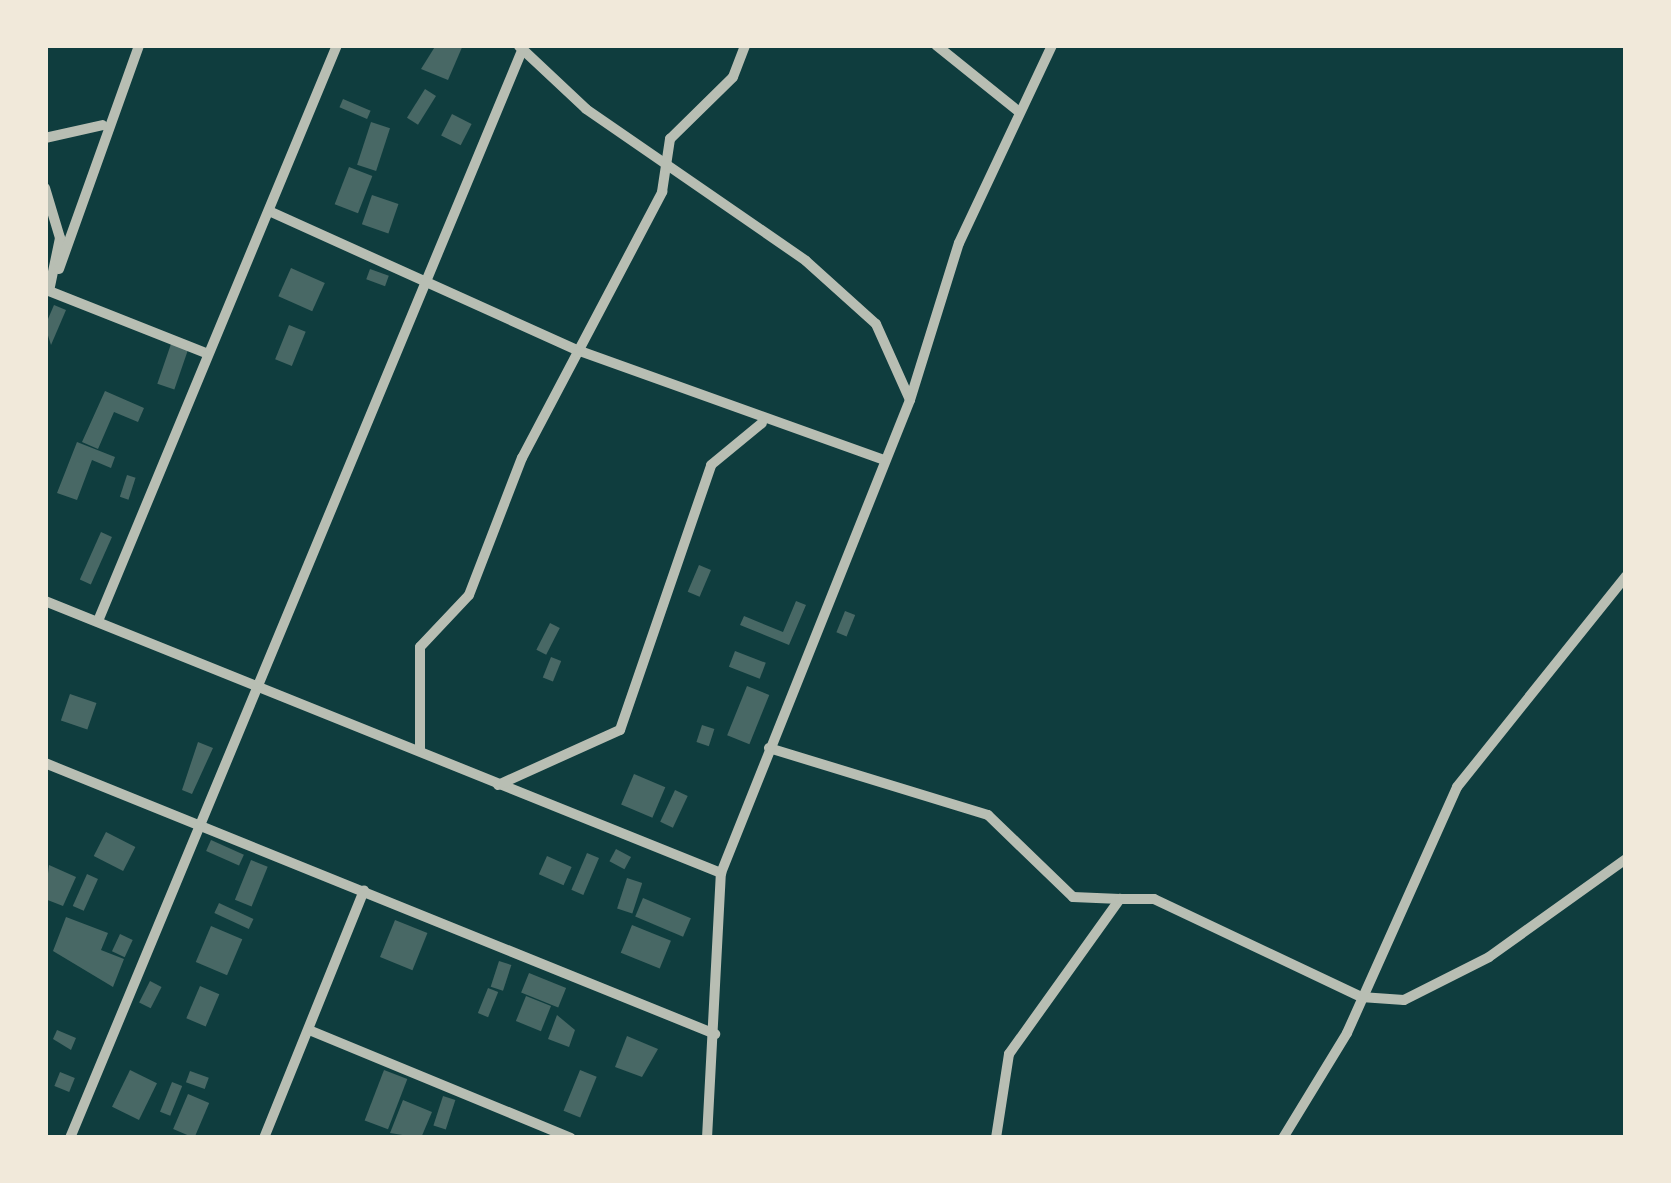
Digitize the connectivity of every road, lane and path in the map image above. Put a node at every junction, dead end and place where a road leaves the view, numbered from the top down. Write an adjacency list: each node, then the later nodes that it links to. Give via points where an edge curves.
1 (139, 45): 8 (street)
2 (337, 45): 12 (street)
3 (746, 45): 10 (street, via 734,77 670,139)
4 (936, 45): 7 (street)
5 (1052, 45): 7 (street)
6 (521, 47): 10 (street); 13 (street)
7 (1018, 111): 17 (street, via 959,243)
8 (103, 124): 9 (street); 14 (street, via 94,190)
9 (45, 138)
10 (666, 163): 15 (street, via 662,192); 17 (street, via 876,324)
11 (45, 188): 14 (street, via 60,238)
12 (269, 211): 13 (street); 16 (street)
13 (427, 289): 15 (street); 23 (street)
14 (47, 295): 16 (street)
15 (577, 350): 18 (street); 25 (street, via 469,596 420,647)
16 (208, 354): 22 (street)
17 (910, 400): 19 (street)
18 (762, 423): 19 (street); 27 (street, via 711,465 620,730)
19 (881, 459): 24 (street)
20 (1626, 576): 33 (street, via 1457,787)
21 (45, 601): 22 (street)
22 (98, 621): 23 (street)
23 (256, 680): 25 (street); 28 (street)
24 (769, 748): 30 (street); 32 (street, via 988,815 1073,897)
25 (420, 751): 27 (street)
26 (45, 763): 28 (street)
27 (497, 785): 30 (street)
28 (200, 827): 31 (street); 36 (street)
29 (1626, 859): 33 (street, via 1442,987)
30 (721, 873): 35 (street)
31 (364, 890): 34 (street); 35 (street)
32 (1120, 899): 33 (street, via 1154,899); 40 (street, via 1009,1054)
33 (1361, 998): 41 (street)
34 (309, 1030): 37 (street); 38 (street)
35 (716, 1034): 39 (street)
36 (70, 1138)
37 (264, 1138)
38 (571, 1138)
39 (706, 1138)
40 (996, 1138)
41 (1282, 1138)

